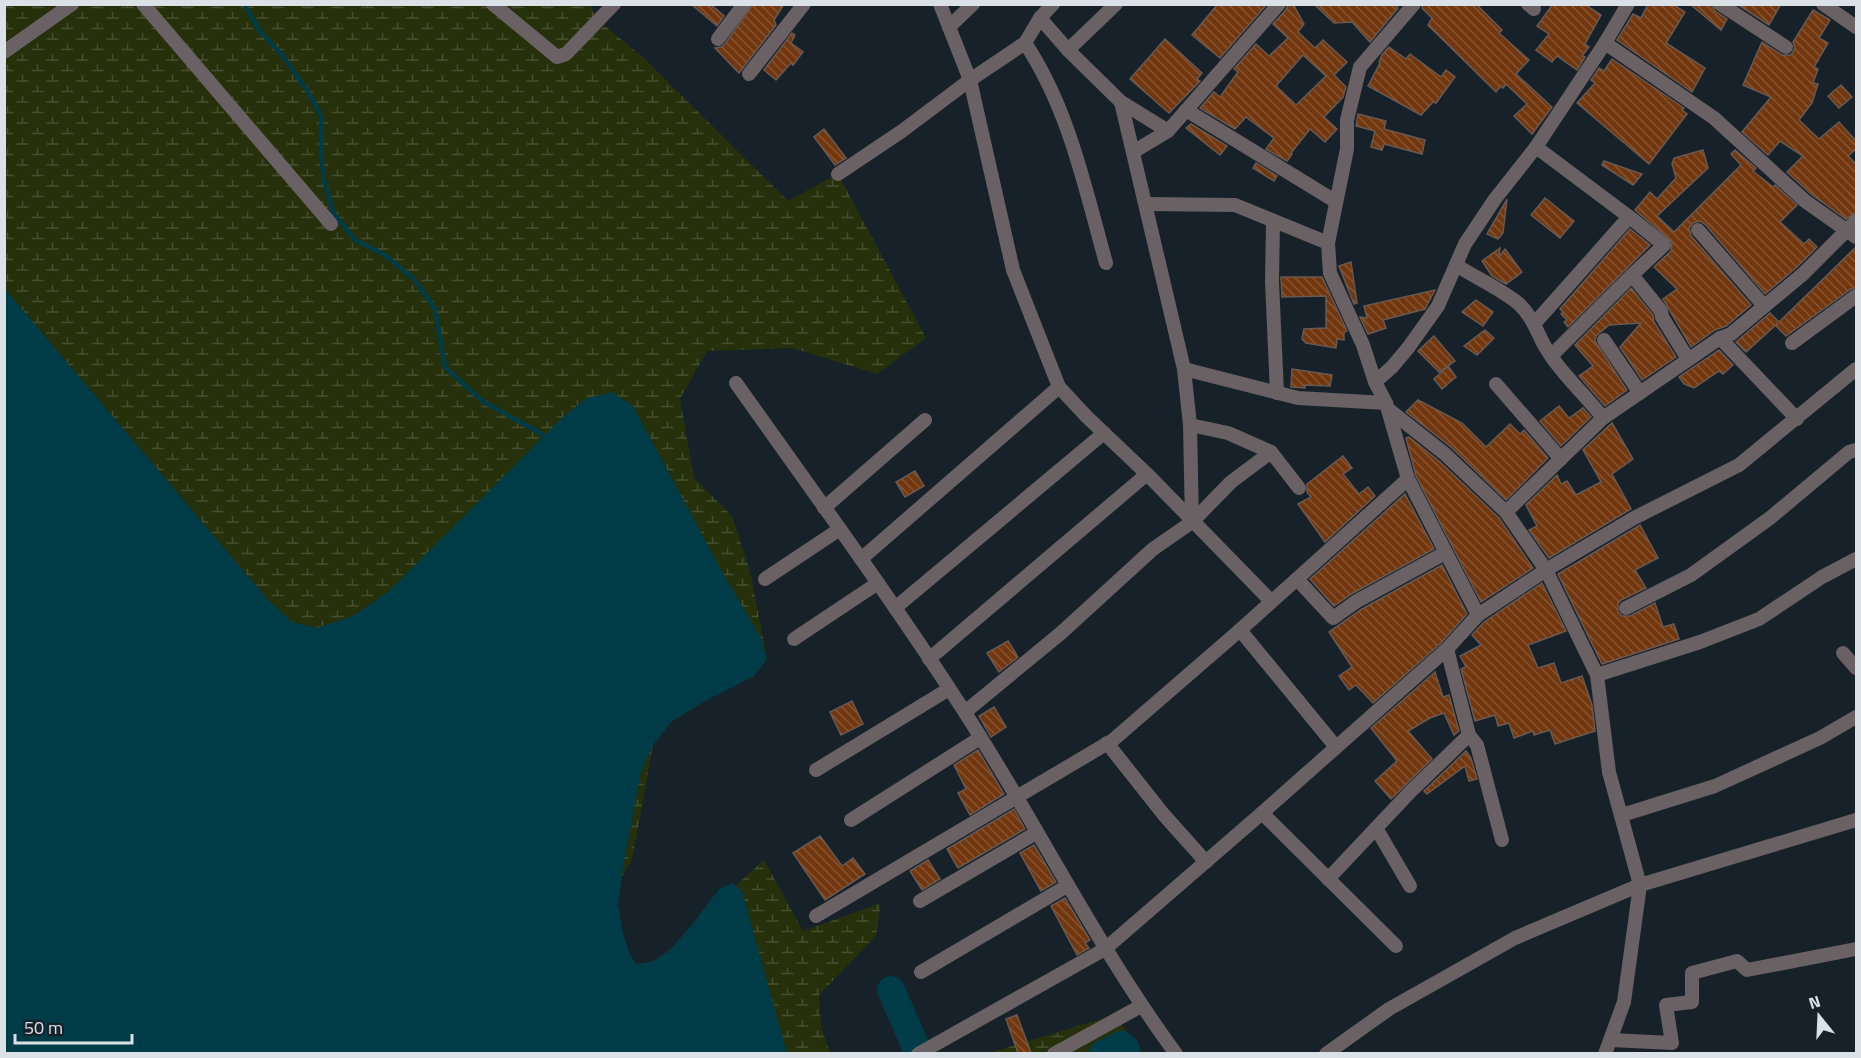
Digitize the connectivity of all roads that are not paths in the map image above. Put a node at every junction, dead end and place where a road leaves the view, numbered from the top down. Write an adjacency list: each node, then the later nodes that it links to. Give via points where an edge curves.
1 (72, 4): 24 (street)
2 (143, 4): 37 (street)
3 (493, 4): 4 (street, via 557,57 566,54)
4 (614, 4)
5 (744, 4): 19 (street)
6 (804, 4): 25 (street)
7 (940, 4): 17 (street)
8 (973, 4): 17 (street)
9 (1053, 4): 16 (street)
10 (1116, 4): 23 (street)
11 (1279, 4): 28 (street)
12 (1414, 4): 33 (street, via 1360,67 1347,120 1347,149)
13 (1628, 4): 21 (street)
14 (1720, 4): 22 (street)
15 (1823, 4): 18 (street)
16 (1040, 18): 20 (street); 23 (street)
17 (949, 27): 26 (street)
18 (1857, 27)
19 (718, 39)
20 (1025, 43): 26 (street); 41 (street, via 1040,64 1076,153)
21 (1605, 43): 30 (street); 38 (street, via 1714,118 1804,201)
22 (1786, 47)
23 (1068, 50): 27 (street)
24 (4, 52)
25 (749, 74)
26 (970, 80): 32 (street); 57 (street, via 1013,270)
27 (1121, 102): 29 (street); 31 (street)
28 (1186, 110): 29 (street); 33 (street)
29 (1168, 131): 31 (street)
30 (1536, 147): 35 (street); 42 (street, via 1495,199)
31 (1133, 152): 34 (street)
32 (838, 174)
33 (1335, 201): 40 (street)
34 (1147, 204): 36 (street, via 1235,205); 52 (street)
35 (1629, 217): 43 (street, via 1664,245); 46 (street)
36 (1273, 221): 40 (street); 58 (street)
37 (331, 224)
38 (1854, 229): 45 (street)
39 (1698, 230): 45 (street)
40 (1328, 243): 54 (street, via 1330,273 1363,345)
41 (1106, 263)
42 (1456, 265): 46 (street, via 1518,303); 54 (street, via 1438,306 1408,348)
43 (1632, 275): 50 (street); 51 (street, via 1661,310)
44 (1857, 297): 49 (street)
45 (1764, 306): 47 (street, via 1731,334)
46 (1534, 324): 50 (street)
47 (1720, 338): 51 (street); 62 (street)
48 (1604, 340): 59 (street)
49 (1792, 343)
50 (1552, 355): 61 (street)
51 (1688, 359): 59 (street)
52 (1184, 369): 58 (street); 64 (street)
53 (1857, 369): 62 (street)
54 (1375, 382): 60 (street)
55 (736, 383): 72 (street)
56 (1496, 384): 68 (street)
57 (1059, 387): 65 (street); 77 (street)
58 (1276, 393): 60 (street)
59 (1640, 393): 61 (street)
60 (1387, 406): 70 (street); 73 (street)
61 (1603, 418): 68 (street)
62 (1797, 419): 79 (street, via 1739,465 1634,518)
63 (925, 420): 72 (street)
64 (1190, 424): 67 (street, via 1228,433); 74 (street)
65 (1104, 433): 69 (street); 84 (street)
66 (1857, 450): 85 (street, via 1849,452 1770,518 1691,575)
67 (1271, 452): 71 (street); 74 (street, via 1231,482)
68 (1561, 459): 73 (street)
69 (1147, 474): 74 (street); 91 (street)
70 (1408, 479): 76 (street); 81 (street)
71 (1299, 488)
72 (824, 508): 75 (street)
73 (1506, 512): 79 (street)
74 (1192, 522): 83 (street); 95 (street, via 1154,549 1061,633)
75 (840, 529): 77 (street); 80 (street)
76 (1445, 553): 81 (street, via 1333,618); 86 (street)
77 (861, 559): 82 (street)
78 (1857, 559): 93 (street, via 1759,619)
79 (1546, 570): 86 (street); 93 (street)
80 (765, 579)
81 (1297, 579): 83 (street)
82 (878, 583): 84 (street); 88 (street)
83 (1271, 601): 87 (street)
84 (895, 608): 91 (street)
85 (1626, 608)
86 (1478, 615): 89 (street)
87 (1240, 630): 99 (street); 100 (street)
88 (794, 639)
89 (1447, 649): 97 (street); 100 (street)
90 (1843, 653): 92 (street)
91 (929, 659): 94 (street)
92 (1857, 668)
93 (1597, 675): 104 (street, via 1609,772)
94 (949, 689): 95 (street); 101 (street)
95 (964, 712): 98 (street)
96 (1857, 717): 104 (street, via 1714,786)
97 (1469, 735): 107 (street); 109 (street, via 1477,745)
98 (980, 738): 102 (street); 105 (street)
99 (1107, 743): 102 (street); 110 (street)
100 (1336, 747): 103 (street)
101 (816, 770)
102 (1015, 797): 108 (street); 116 (street)
103 (1262, 813): 110 (street); 111 (street)
104 (1622, 815): 112 (street)
105 (851, 820)
106 (1857, 820): 112 (street)
107 (1376, 828): 111 (street); 114 (street)
108 (1036, 833): 113 (street); 115 (street)
109 (1502, 840)
110 (1206, 861): 118 (street)
111 (1328, 879): 117 (street)
112 (1640, 885): 122 (street, via 1624,1002); 126 (street, via 1515,939 1389,1009)
113 (1067, 886): 118 (street); 120 (street)
114 (1410, 886)
115 (920, 901)
116 (816, 916)
117 (1396, 946)
118 (1105, 949): 121 (street); 123 (street)
119 (1857, 949): 122 (street, via 1748,970 1737,961 1692,973 1692,1002 1666,1005 1672,1043)
120 (921, 972)
121 (1141, 1006): 124 (street); 125 (street)
122 (1611, 1040): 127 (street)
123 (918, 1053)
124 (1054, 1053)
125 (1176, 1053)
126 (1326, 1053)
127 (1605, 1053)

